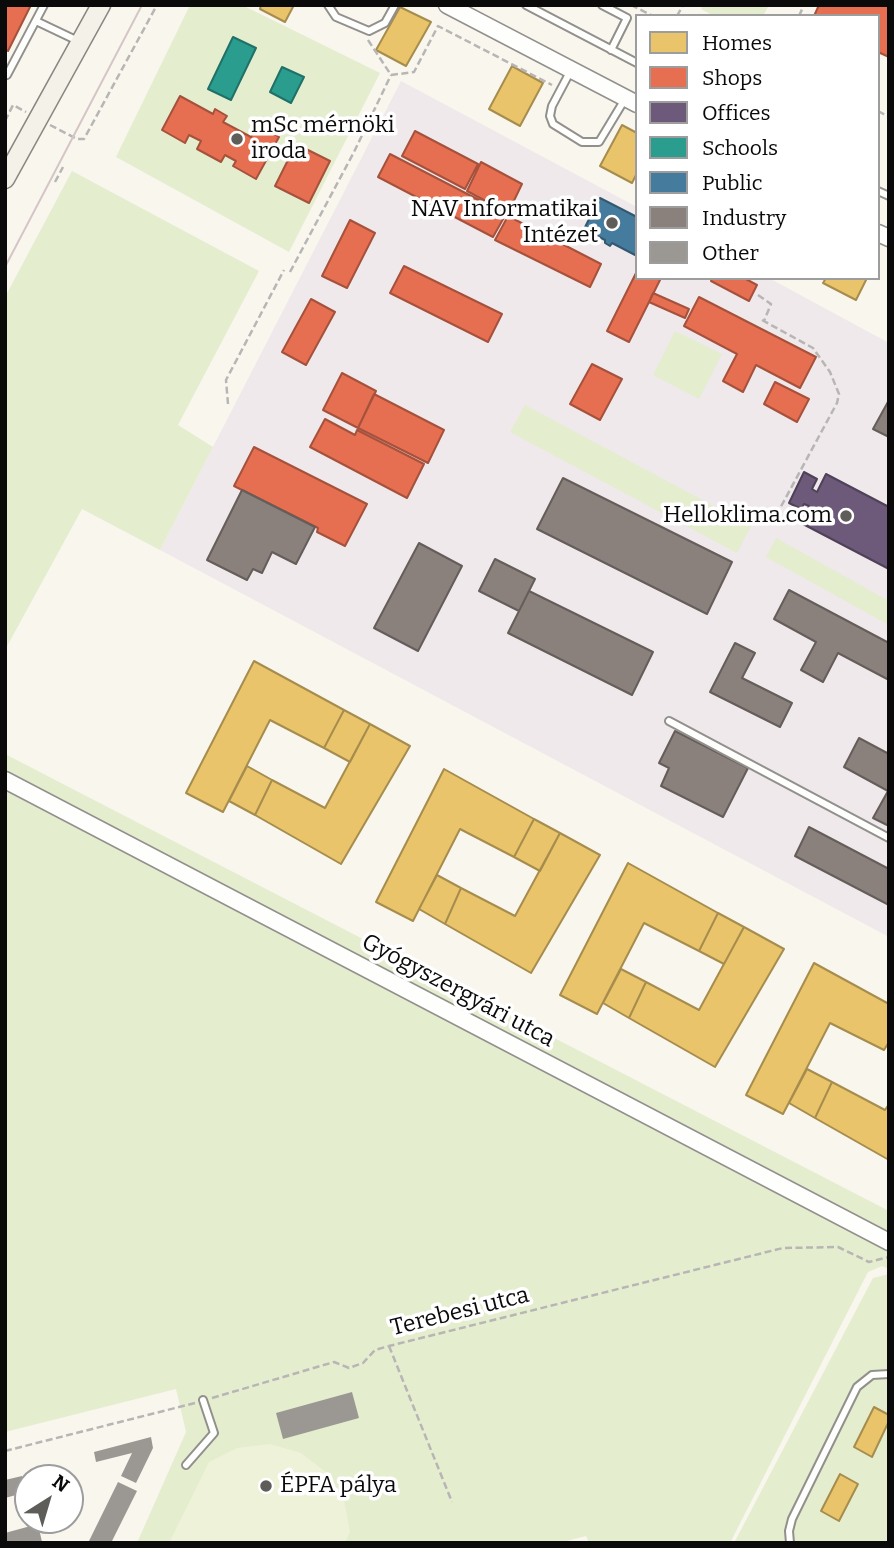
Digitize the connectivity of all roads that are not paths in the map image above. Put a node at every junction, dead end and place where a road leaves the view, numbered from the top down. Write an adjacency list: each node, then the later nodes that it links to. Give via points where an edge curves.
1 (44, 5): 8 (lane)
2 (101, 5): 9 (main road)
3 (328, 5): 4 (lane, via 336,17 362,30 378,29)
4 (395, 5)
5 (447, 5): 12 (street)
6 (526, 5): 10 (lane)
7 (602, 5): 10 (lane, via 627,18)
8 (36, 20): 9 (lane); 13 (lane)
9 (79, 41): 15 (main road)
10 (611, 50): 11 (lane)
11 (635, 62)
12 (571, 70): 14 (street); 14 (lane, via 552,106 553,124 590,144 606,135)
13 (7, 75)
14 (631, 102)
15 (5, 178)
16 (669, 721): 18 (lane)
17 (5, 780): 19 (street, Gyógyszergyári utca)
18 (889, 838)
19 (889, 1242)
20 (889, 1374): 23 (lane, via 872,1375 857,1387 792,1519)
21 (203, 1400): 22 (lane, via 214,1433)
22 (186, 1465)
23 (790, 1543)

